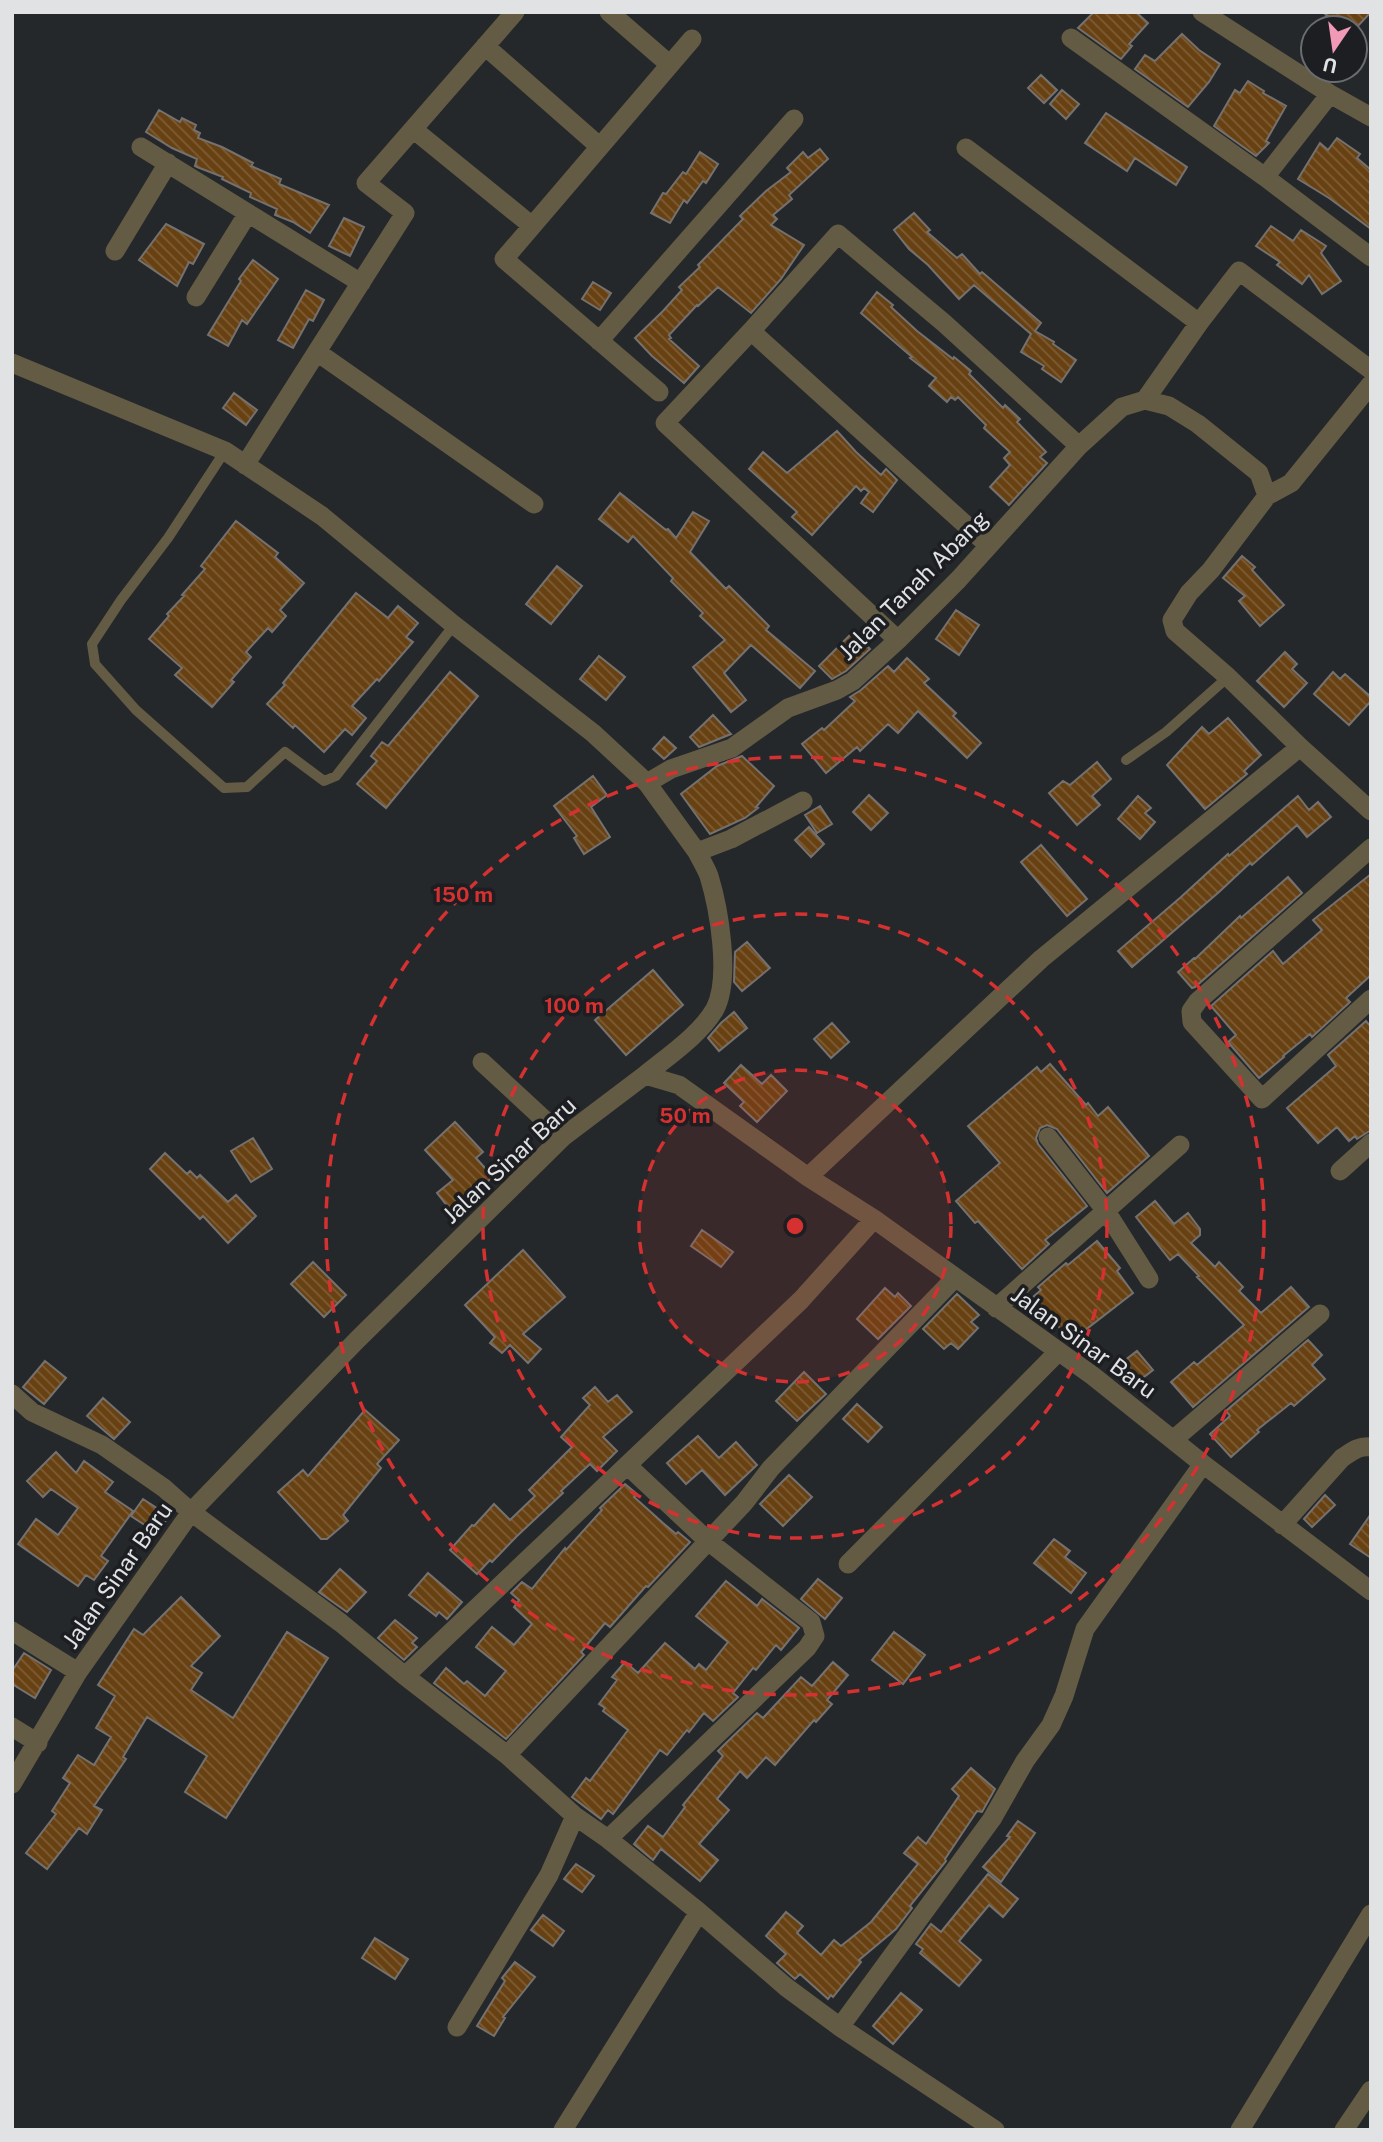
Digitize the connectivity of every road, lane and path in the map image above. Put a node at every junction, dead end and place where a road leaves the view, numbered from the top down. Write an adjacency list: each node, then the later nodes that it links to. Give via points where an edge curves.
1 (515, 12): 6 (street)
2 (609, 12): 7 (street)
3 (1202, 12): 8 (street)
4 (692, 38): 7 (street)
5 (1071, 38): 16 (street)
6 (485, 46): 11 (street); 12 (street)
7 (669, 64): 12 (street)
8 (1330, 94): 9 (street); 16 (street)
9 (1371, 117)
10 (794, 119): 25 (street)
11 (413, 128): 18 (street); 21 (street, via 366,183 405,213)
12 (599, 146): 18 (street)
13 (141, 147): 15 (street)
14 (966, 148): 23 (street)
15 (168, 163): 17 (street); 19 (street)
16 (1265, 177): 20 (street)
17 (248, 213): 21 (street); 22 (street)
18 (531, 226): 25 (street, via 504,259)
19 (115, 251)
20 (1371, 257)
21 (360, 283): 26 (street)
22 (196, 298)
23 (1199, 323): 28 (street, via 1239,271); 31 (street)
24 (751, 331): 32 (street, via 838,234); 37 (street); 39 (street, via 665,423)
25 (599, 341): 30 (street)
26 (317, 352): 34 (street); 36 (street)
27 (12, 363): 33 (street)
28 (1371, 370)
29 (1371, 383): 35 (street, via 1291,483)
30 (659, 392)
31 (1145, 400): 32 (street, Jalan Tanah Abang, via 1122,407); 35 (street, via 1170,405 1259,473)
32 (1079, 446): 37 (street, Jalan Tanah Abang)
33 (225, 451): 34 (street); 38 (lane, via 92,644 95,664 136,710 224,788 247,787 285,752 324,781 336,776)
34 (246, 465): 38 (street, via 322,516)
35 (1267, 496): 40 (street, via 1172,620 1175,631)
36 (534, 503)
37 (988, 545): 39 (street, Jalan Tanah Abang)
38 (454, 625): 43 (street, via 593,733)
39 (898, 640): 43 (street, Jalan Tanah Abang, via 845,686 788,708 732,748 671,769)
40 (1228, 677): 41 (street); 42 (lane, via 1166,732)
41 (1300, 747): 45 (street); 56 (street, via 1041,959)
42 (1126, 760)
43 (647, 783): 47 (street)
44 (803, 801): 47 (street)
45 (1371, 811)
46 (1371, 848): 48 (street, via 1198,1001 1191,1012 1192,1022 1262,1099)
47 (697, 852): 50 (street, via 715,899 724,969 716,1007 701,1027)
48 (1371, 999)
49 (482, 1062): 51 (street)
50 (645, 1075): 51 (street, Jalan Sinar Baru); 56 (street, Jalan Sinar Baru, via 679,1085)
51 (563, 1137): 69 (street, Jalan Sinar Baru)
52 (1048, 1137): 57 (street)
53 (1371, 1143): 55 (street)
54 (1180, 1145): 57 (street)
55 (1340, 1171)
56 (808, 1177): 58 (street, Jalan Sinar Baru)
57 (1106, 1211): 60 (street); 61 (street)
58 (874, 1219): 59 (street, Jalan Sinar Baru); 68 (street, via 801,1300)
59 (955, 1278): 61 (street, Jalan Sinar Baru); 71 (street, via 771,1468)
60 (1149, 1279)
61 (996, 1308): 63 (street, Jalan Sinar Baru)
62 (1320, 1314): 65 (street)
63 (1058, 1352): 65 (street, Jalan Sinar Baru); 72 (street)
64 (12, 1394): 69 (street, via 32,1412 102,1445)
65 (1173, 1440): 67 (street, Jalan Sinar Baru)
66 (1371, 1447): 70 (street, via 1353,1450 1342,1458)
67 (1203, 1464): 70 (street, Jalan Sinar Baru); 87 (street, via 1085,1629 1051,1725 992,1819)
68 (627, 1465): 71 (street); 76 (street)
69 (191, 1512): 75 (street, Jalan Sinar Baru); 76 (street)
70 (1282, 1525): 73 (street, Jalan Sinar Baru)
71 (708, 1541): 79 (street); 82 (street, via 811,1622 815,1636)
72 (848, 1564)
73 (1371, 1591)
74 (12, 1631): 75 (street)
75 (78, 1672): 78 (street, Jalan Sinar Baru)
76 (405, 1676): 79 (street)
77 (12, 1727): 78 (street)
78 (38, 1743): 80 (street, Jalan Sinar Baru)
79 (507, 1755): 81 (street)
80 (12, 1784)
81 (575, 1816): 82 (street); 86 (street, via 549,1875)
82 (608, 1839): 83 (street)
83 (699, 1912): 87 (street); 89 (street)
84 (1371, 1914): 85 (street)
85 (1365, 1935): 91 (street)
86 (457, 2027)
87 (840, 2027): 90 (street)
88 (1371, 2090): 92 (street)
89 (563, 2130)
90 (995, 2130)
91 (1240, 2130)
92 (1344, 2130)

